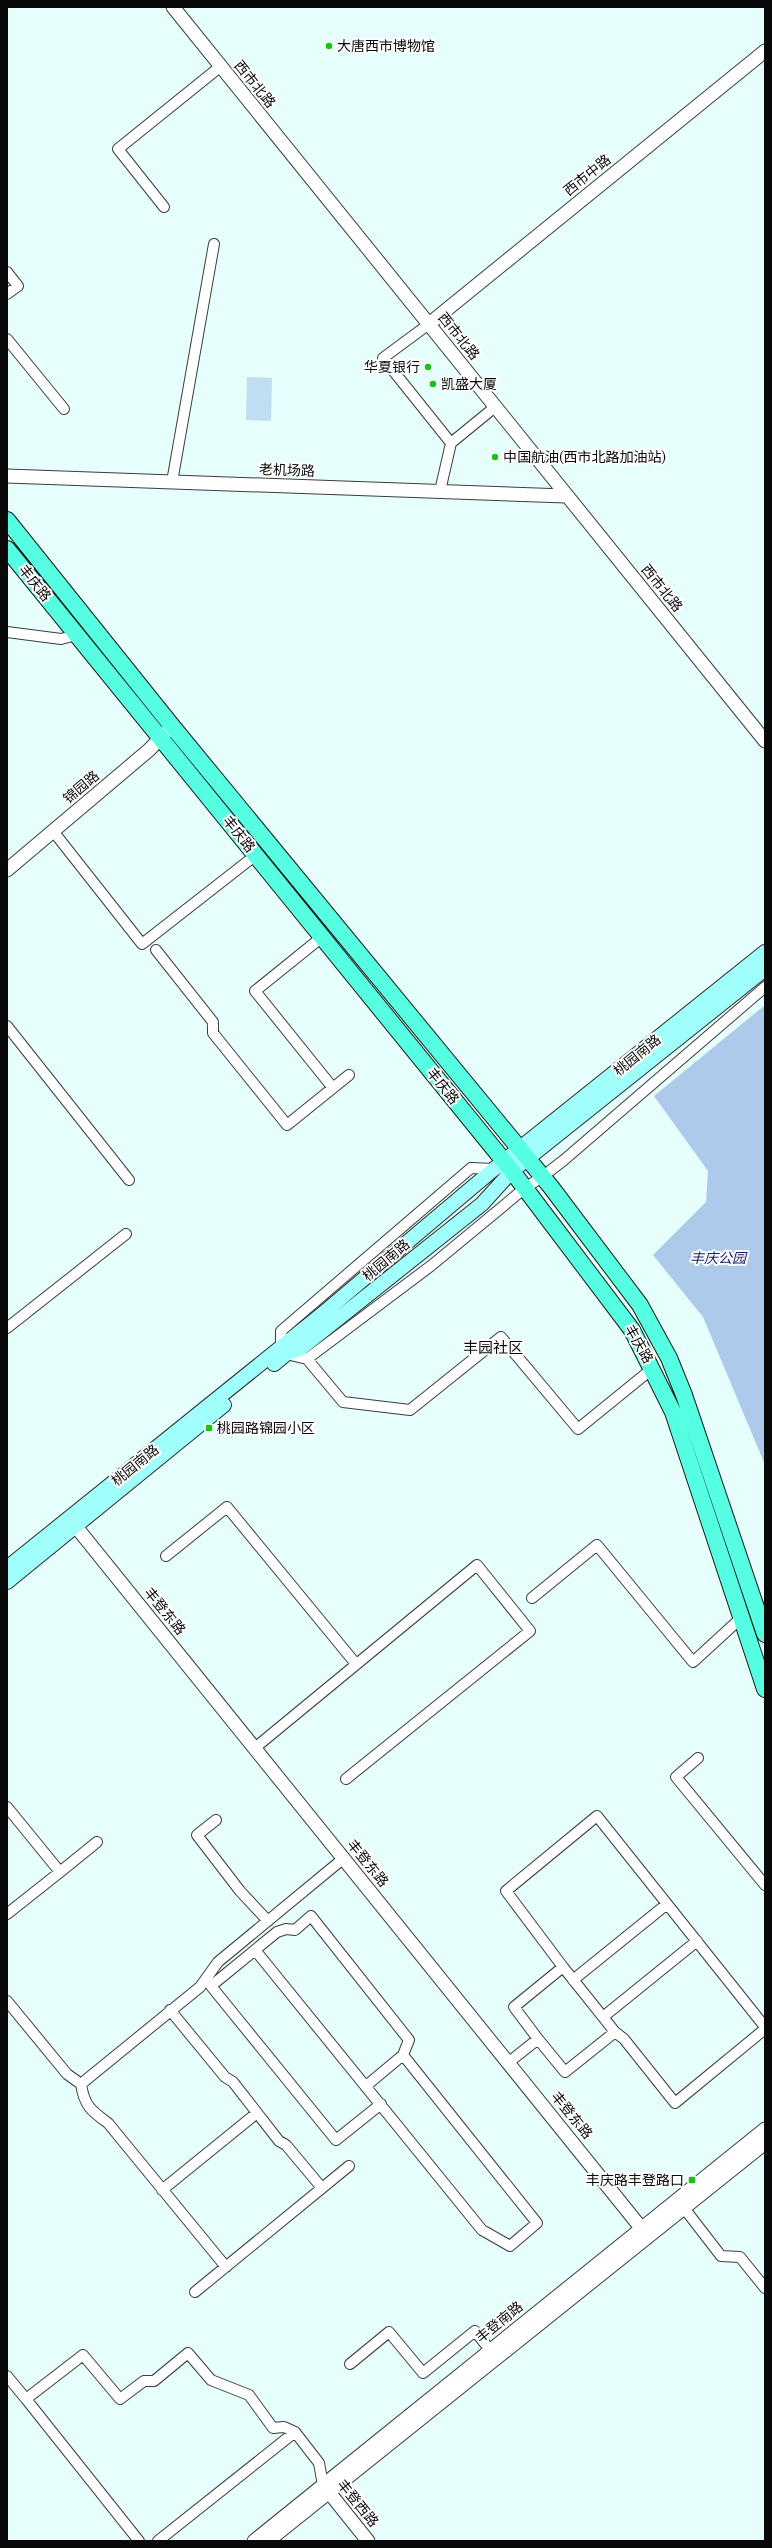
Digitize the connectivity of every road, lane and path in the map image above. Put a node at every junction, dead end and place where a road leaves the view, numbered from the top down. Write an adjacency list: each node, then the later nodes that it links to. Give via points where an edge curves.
1 (173, 7): 3 (street, 西市北路)
2 (765, 51): 8 (street, 西市中路)
3 (221, 66): 4 (street, via 118,149); 8 (street, 西市北路)
4 (164, 207)
5 (214, 244): 14 (street)
6 (7, 272): 7 (street, via 18,286)
7 (7, 294)
8 (429, 324): 10 (street, 西市北路); 12 (street, via 383,358)
9 (7, 339): 11 (street)
10 (495, 407): 12 (street); 16 (street, 西市北路)
11 (64, 409)
12 (451, 443): 15 (street)
13 (7, 476): 14 (street, 老机场路)
14 (172, 482): 15 (street, 老机场路)
15 (440, 491): 16 (street, 老机场路)
16 (566, 496): 23 (street, 西市北路)
17 (7, 520): 21 (main road, 丰庆路)
18 (7, 549): 20 (main road, 丰庆路)
19 (7, 632): 20 (street, via 61,640)
20 (76, 635): 22 (main road, 丰庆路)
21 (172, 726): 22 (street, 锦园路); 35 (main road, 丰庆路, via 446,1057)
22 (162, 738): 24 (street, 锦园路); 25 (main road, 丰庆路)
23 (765, 741)
24 (53, 831): 25 (street, via 142,944); 26 (street, 锦园路)
25 (256, 855): 27 (main road, 丰庆路)
26 (7, 870)
27 (322, 937): 34 (street, via 255,991); 36 (main road, 丰庆路)
28 (156, 950): 34 (street, via 213,1022 213,1033 287,1125)
29 (765, 952): 35 (main road, 桃园南路)
30 (765, 969): 35 (main road, 桃园南路)
31 (765, 986): 37 (street)
32 (7, 1026): 38 (street)
33 (349, 1075): 34 (street)
34 (333, 1088)
35 (523, 1155): 36 (main road, 桃园南路); 37 (main road, 丰庆路)
36 (503, 1167): 39 (main road, 丰庆路); 42 (main road, 桃园南路); 42 (main road, 桃园南路, via 482,1204 300,1349)
37 (542, 1177): 39 (street); 51 (main road, 丰庆路, via 640,1305 669,1358 684,1395)
38 (130, 1180)
39 (525, 1188): 43 (street, via 432,1265); 44 (main road, 丰庆路, via 623,1316)
40 (126, 1234): 41 (street)
41 (7, 1328)
42 (283, 1351): 43 (street); 45 (main road, 桃园南路)
43 (307, 1359): 44 (street, via 343,1402 410,1410 501,1337 578,1429)
44 (653, 1368): 50 (main road, 丰庆路, via 673,1412)
45 (72, 1522): 47 (main road, 桃园南路); 48 (main road, 桃园南路); 54 (street, 丰登东路)
46 (166, 1556): 52 (street, via 226,1507)
47 (7, 1568)
48 (7, 1582)
49 (532, 1598): 50 (street, via 597,1545 693,1662)
50 (741, 1618): 53 (main road, 丰庆路)
51 (765, 1634)
52 (356, 1664): 54 (street); 56 (street, via 477,1565 530,1631)
53 (765, 1689)
54 (256, 1747): 60 (street, 丰登东路)
55 (698, 1758): 62 (street, via 676,1777)
56 (346, 1779)
57 (7, 1808): 61 (street)
58 (216, 1820): 65 (street, via 197,1835 240,1891)
59 (97, 1842): 61 (street)
60 (344, 1858): 65 (street); 77 (street, 丰登东路)
61 (60, 1872): 64 (street)
62 (765, 1885)
63 (667, 1904): 66 (street); 68 (street, via 597,1816 506,1891); 69 (street)
64 (7, 1914)
65 (268, 1921): 71 (street, via 218,1962 200,1987)
66 (696, 1941): 72 (street); 73 (street)
67 (255, 1950): 76 (street, via 277,1932 294,1930 311,1916 409,2040); 79 (street); 80 (street, via 211,1986 336,2140)
68 (563, 1967): 69 (street); 75 (street, via 514,2007)
69 (573, 1980): 72 (street)
70 (7, 2001): 78 (street, via 67,2074)
71 (170, 2010): 78 (street); 81 (street)
72 (603, 2017): 74 (street)
73 (765, 2028): 74 (street, via 675,2103 624,2039)
74 (615, 2032): 75 (street, via 565,2072)
75 (538, 2039): 77 (street)
76 (403, 2055): 79 (street); 80 (street, via 538,2223 510,2246 482,2230)
77 (509, 2062): 88 (street, 丰登东路)
78 (81, 2084): 86 (street, via 83,2100 108,2123)
79 (366, 2086): 80 (street)
80 (381, 2104)
81 (257, 2113): 85 (street); 86 (street)
82 (765, 2129): 88 (street, 丰登南路)
83 (765, 2143): 87 (street, 丰登南路)
84 (349, 2166): 85 (street)
85 (322, 2188): 89 (street)
86 (162, 2190): 89 (street)
87 (684, 2208): 90 (street, via 721,2256 740,2256); 97 (street, 丰登南路)
88 (642, 2229): 92 (street, 丰登南路)
89 (226, 2267): 91 (street)
90 (765, 2288)
91 (195, 2292)
92 (490, 2350): 93 (street, via 475,2331 423,2374 389,2332); 97 (street, 丰登南路)
93 (350, 2364)
94 (7, 2376): 95 (street)
95 (26, 2399): 96 (street, via 82,2355 120,2399 144,2381 154,2381 188,2353 211,2380 249,2395 273,2428 284,2426); 98 (street)
96 (295, 2432): 97 (street, via 320,2463); 99 (street)
97 (326, 2489): 100 (street, 丰登南路); 101 (street, 丰登南路); 102 (street, 丰登西路)
98 (139, 2541)
99 (158, 2541)
100 (254, 2541)
101 (268, 2541)
102 (368, 2541)

